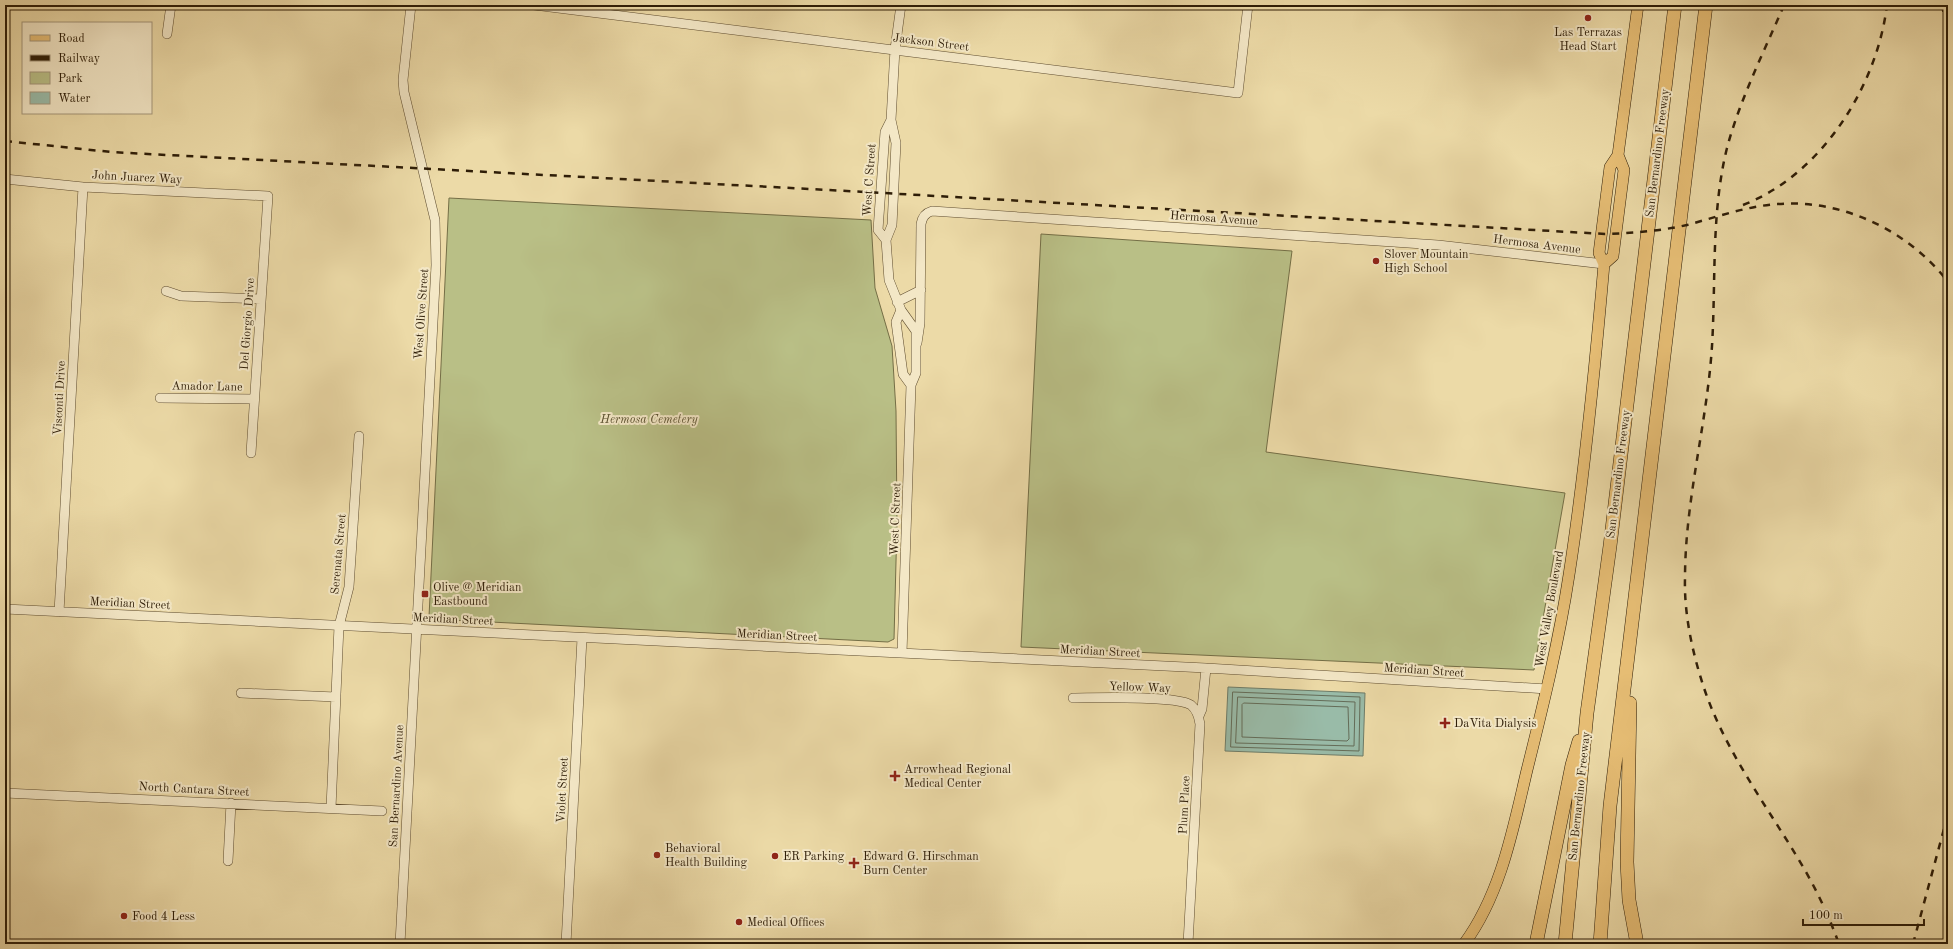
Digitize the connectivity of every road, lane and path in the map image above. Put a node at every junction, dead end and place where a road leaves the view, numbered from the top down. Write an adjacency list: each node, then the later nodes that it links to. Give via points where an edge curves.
1 (171, 5): 9 (street)
2 (411, 5): 30 (street, West Olive Street, via 404,92 435,220 436,237)
3 (534, 5): 10 (street, Jackson Street)
4 (901, 5): 10 (street, West C Street)
5 (1248, 5): 10 (street, Jackson Street, via 1238,93)
6 (1638, 5): 16 (main road, West Valley Boulevard, via 1618,155 1624,170 1613,256)
7 (1675, 5): 39 (highway, San Bernardino Freeway)
8 (1706, 5): 31 (highway)
9 (167, 34)
10 (895, 50): 11 (street, West C Street)
11 (891, 120): 15 (street, West C Street, via 896,143 892,225); 15 (street, West C Street, via 885,132 878,230)
12 (5, 179): 13 (street, John Juarez Way)
13 (83, 187): 14 (street, John Juarez Way); 28 (street, Visconti Drive)
14 (268, 196): 19 (street, Del Giorgio Drive)
15 (886, 240): 20 (street, West C Street, via 889,280)
16 (1604, 264): 17 (street, Hermosa Avenue, via 1438,245 932,211 927,212 921,224); 35 (main road, West Valley Boulevard, via 1574,540)
17 (921, 290): 20 (street); 21 (street)
18 (166, 291): 19 (street, via 181,296)
19 (261, 299): 24 (street, Del Giorgio Drive)
20 (899, 306): 21 (street, West C Street, via 916,330); 22 (street, West C Street, via 896,322 903,374)
21 (917, 343): 22 (street, West C Street, via 916,373)
22 (911, 385): 33 (street, West C Street)
23 (160, 398): 24 (street, Amador Lane)
24 (254, 399): 26 (street, Del Giorgio Drive)
25 (359, 436): 29 (street, Serenata Street, via 349,587)
26 (251, 453)
27 (5, 609): 28 (street, Meridian Street)
28 (59, 612): 29 (street, Meridian Street)
29 (338, 626): 30 (street, Meridian Street); 37 (street, Serenata Street)
30 (416, 629): 32 (street, Meridian Street); 46 (street, San Bernardino Avenue)
31 (1631, 630): 52 (highway, via 1610,806); 53 (highway, via 1627,862 1629,900)
32 (582, 638): 33 (street, Meridian Street); 47 (street, Violet Street)
33 (902, 654): 34 (street, Meridian Street)
34 (1206, 668): 35 (street, Meridian Street); 40 (street, Plum Place)
35 (1547, 689): 49 (main road, West Valley Boulevard, via 1502,865 1489,902)
36 (241, 693): 37 (street)
37 (336, 697): 43 (street, Serenata Street)
38 (1073, 698): 40 (street, Yellow Way, via 1177,701 1189,704)
39 (1588, 712): 50 (highway, via 1572,765); 51 (highway, San Bernardino Freeway)
40 (1199, 716): 48 (street, Plum Place)
41 (5, 793): 42 (street, North Cantara Street)
42 (231, 803): 43 (street, North Cantara Street); 45 (street)
43 (331, 808): 44 (street, North Cantara Street)
44 (382, 811)
45 (228, 861)
46 (400, 944)
47 (566, 944)
48 (1188, 944)
49 (1464, 944)
50 (1536, 944)
51 (1565, 944)
52 (1600, 944)
53 (1637, 944)

